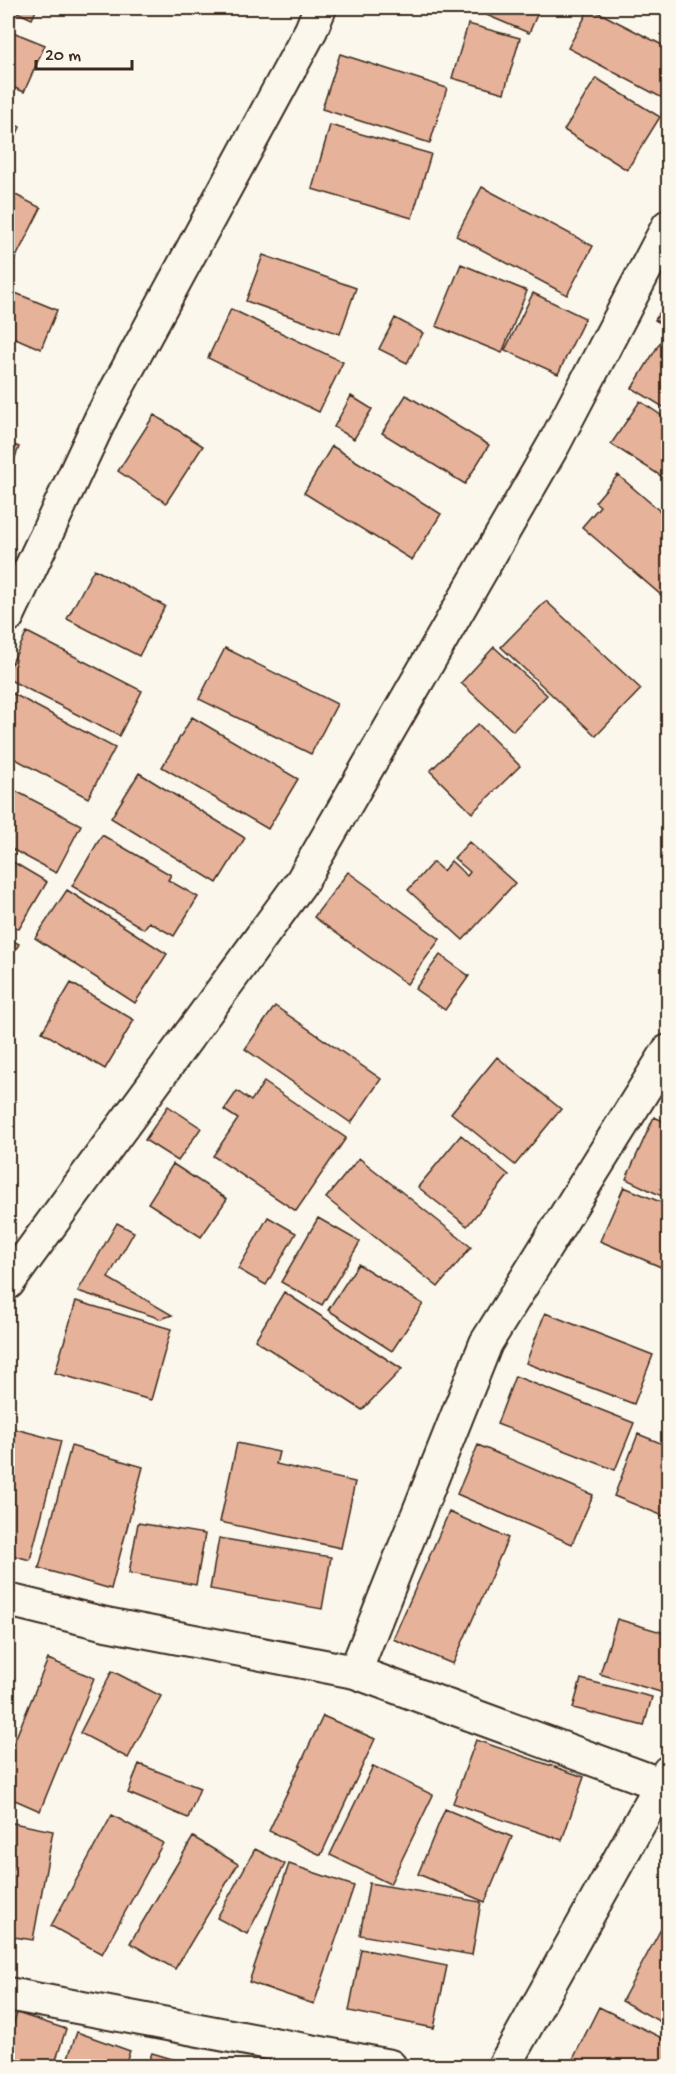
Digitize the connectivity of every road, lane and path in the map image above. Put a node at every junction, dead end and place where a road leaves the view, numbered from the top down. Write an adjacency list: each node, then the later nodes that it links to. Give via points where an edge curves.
1 (320, 8): 3 (street, via 102,416)
2 (669, 226): 5 (street, via 554,444 302,881)
3 (8, 616)
4 (669, 1051): 7 (street, via 486,1343)
5 (8, 1283)
6 (8, 1600): 7 (street, via 105,1624)
7 (355, 1672): 8 (street)
8 (666, 1780): 11 (street)
9 (8, 1994): 10 (street)
10 (390, 2067)
11 (504, 2067)

